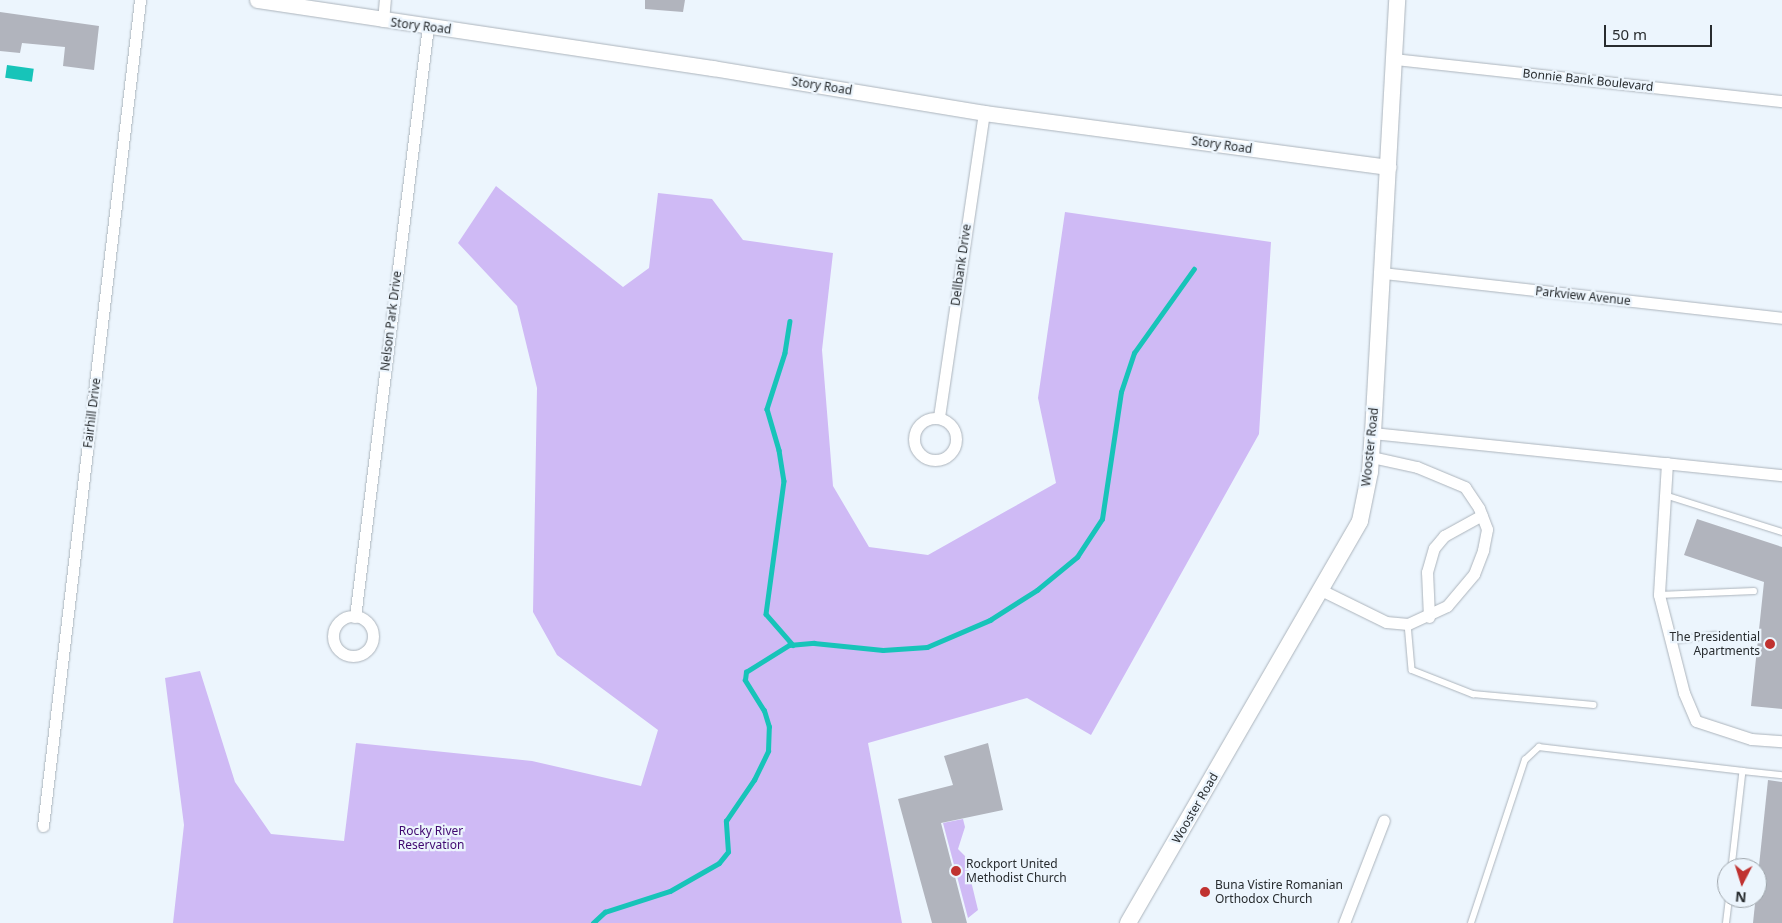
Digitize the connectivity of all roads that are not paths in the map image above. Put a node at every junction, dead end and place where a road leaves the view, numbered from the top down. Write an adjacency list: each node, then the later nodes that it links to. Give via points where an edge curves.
1 (140, 0): 34 (street, Fairhill Drive)
2 (257, 0): 5 (street, Story Road)
3 (385, 0): 5 (street)
4 (1397, 0): 7 (main road, Wooster Road)
5 (383, 21): 6 (street, Story Road)
6 (428, 26): 9 (street, Story Road); 24 (street, Nelson Park Drive)
7 (1394, 59): 8 (street, Bonnie Bank Boulevard); 10 (main road, Wooster Road)
8 (1782, 101)
9 (984, 113): 10 (street, Story Road); 13 (street, Dellbank Drive)
10 (1388, 167): 11 (main road, Wooster Road)
11 (1383, 273): 12 (street, Parkview Avenue); 14 (main road, Wooster Road)
12 (1782, 318)
13 (939, 417)
14 (1373, 433): 15 (main road, Wooster Road); 16 (street)
15 (1371, 457): 19 (street, via 1417,467 1466,487); 21 (main road, Wooster Road, via 1360,521)
16 (1667, 463): 17 (street); 18 (street)
17 (1782, 475)
18 (1665, 495): 20 (lane); 23 (street)
19 (1482, 515): 25 (street, via 1487,528 1474,574 1447,606); 25 (street, via 1444,536 1434,548 1427,572)
20 (1782, 532)
21 (1321, 590): 26 (street, via 1386,622); 37 (main road, Wooster Road)
22 (1754, 591): 23 (lane)
23 (1659, 595): 28 (street)
24 (355, 617)
25 (1429, 617): 26 (street)
26 (1408, 624): 29 (lane, via 1412,670 1473,694)
27 (1716, 635): 28 (lane)
28 (1670, 641): 30 (street, via 1684,693 1696,721 1751,739)
29 (1593, 705)
30 (1782, 741)
31 (1743, 771): 32 (lane); 35 (lane); 39 (lane, via 1539,747 1524,760)
32 (1782, 774)
33 (1384, 820): 38 (street)
34 (43, 826)
35 (1733, 858)
36 (1727, 908): 40 (lane)
37 (1128, 923)
38 (1344, 923)
39 (1471, 923)
40 (1726, 923)

